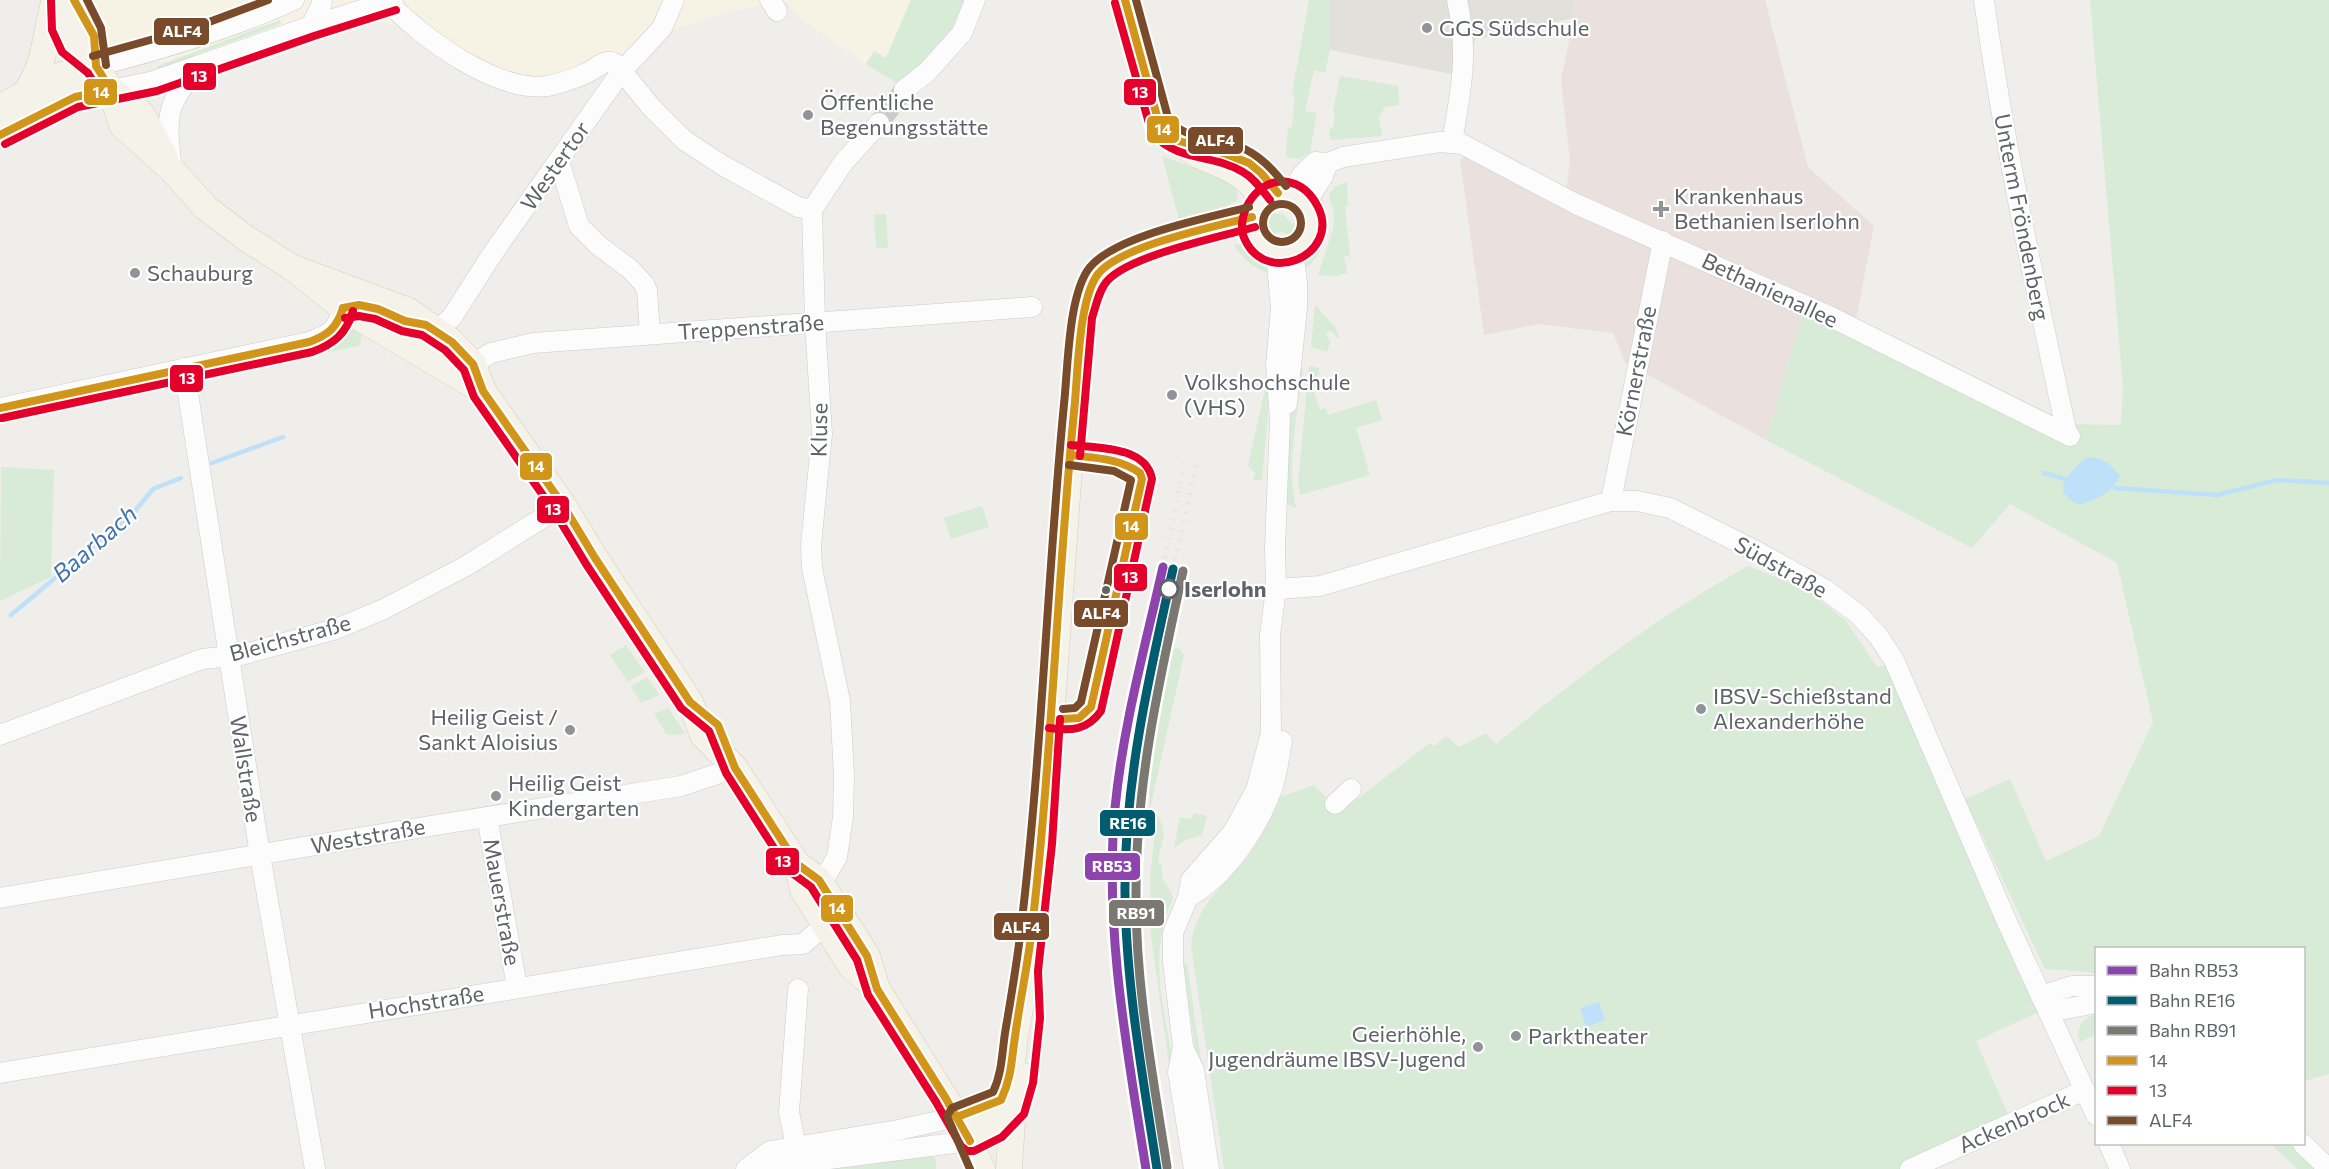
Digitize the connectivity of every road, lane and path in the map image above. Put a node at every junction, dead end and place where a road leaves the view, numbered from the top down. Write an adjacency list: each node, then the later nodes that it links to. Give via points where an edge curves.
1 (55, 0): 20 (main road, via 45,54)
2 (61, 0): 15 (main road, via 62,28 71,47)
3 (74, 0): 15 (main road, via 94,36)
4 (294, 0): 15 (street, via 232,25)
5 (322, 0): 14 (street)
6 (338, 0): 13 (street)
7 (674, 0): 17 (street, Westertor, via 662,28)
8 (975, 0): 19 (street, via 962,33 927,72)
9 (1125, 0): 27 (main road, via 1157,122 1167,135 1185,145 1250,163 1263,174)
10 (1457, 0): 24 (street, via 1465,44)
11 (1984, 0): 41 (street, Unterm Fröndenberg, via 2018,205)
12 (391, 1): 13 (street); 17 (street, via 405,20 490,77 529,87 548,86 610,61)
13 (356, 11): 14 (street)
14 (311, 26): 16 (street)
15 (96, 66): 18 (main road); 20 (main road, via 62,75)
16 (199, 67): 18 (street); 26 (street, via 171,104 168,137)
17 (621, 72): 25 (street, Westertor); 28 (street, via 684,140 798,207)
18 (111, 90): 23 (main road, via 75,97); 26 (main road, via 141,113); 26 (main road, via 122,125)
19 (904, 90)
20 (25, 94): 21 (main road)
21 (1, 107)
22 (879, 123): 28 (street, via 843,163)
23 (0, 135)
24 (1452, 142): 27 (street, Bethanienallee, via 1328,163 1323,176); 29 (street, Bethanienallee, via 1478,151 1561,196)
25 (559, 161): 35 (street, Westertor, via 492,253 452,317); 36 (street, via 579,226 644,284)
26 (172, 170): 31 (main road, via 206,208)
27 (1274, 207): 30 (main road, via 1263,247); 30 (main road, via 1311,218 1310,233 1302,246); 56 (main road, via 1192,244 1163,243 1128,254 1104,268 1093,281 1085,302 1042,843)
28 (812, 210): 34 (street, Kluse)
29 (1663, 242): 41 (street, Bethanienallee, via 1831,317); 42 (street, Körnerstraße)
30 (1285, 252): 44 (street, via 1276,365 1280,420)
31 (293, 268): 33 (main road); 35 (main road, via 409,311)
32 (1032, 307): 34 (street, Treppenstraße)
33 (343, 308): 35 (street, via 359,305 378,309); 38 (street, via 339,323 328,335); 39 (main road)
34 (815, 322): 36 (street, Treppenstraße); 53 (street, Kluse, via 822,434 812,568 840,701 844,776 837,857 826,876)
35 (431, 328): 37 (main road)
36 (650, 334): 37 (street, Treppenstraße, via 533,343 491,353)
37 (474, 364): 39 (main road)
38 (184, 368): 40 (street); 45 (street, Wallstraße)
39 (483, 391): 43 (main road)
40 (0, 408)
41 (2069, 435)
42 (1611, 501): 44 (street, Südstraße, via 1320,586); 61 (street, Südstraße, via 1646,502 1677,511 1826,590 1859,615 1879,637 1894,660)
43 (563, 505): 45 (street, Bleichstraße, via 466,566 384,609 336,629); 47 (main road, via 690,702 703,735)
44 (1276, 589): 63 (street, via 1283,635 1285,702 1274,783 1246,839 1205,887 1188,897 1173,933)
45 (228, 656): 46 (street, Bleichstraße, via 202,659); 51 (street, Wallstraße)
46 (0, 735)
47 (735, 768): 50 (street, Weststraße, via 681,786); 52 (main road)
48 (1351, 789): 49 (street)
49 (1335, 804)
50 (487, 817): 51 (street, Weststraße); 58 (street, Mauerstraße)
51 (260, 855): 54 (street, Weststraße); 62 (street, Wallstraße)
52 (797, 864): 53 (main road); 55 (main road, via 803,890)
53 (819, 879): 55 (main road)
54 (0, 898)
55 (836, 924): 58 (street, Hochstraße, via 803,944); 69 (main road)
56 (1027, 971): 67 (main road, via 1029,1038); 69 (main road, via 1010,1081 1001,1100)
57 (2095, 986): 61 (street, via 2072,986)
58 (517, 987): 62 (street, Hochstraße)
59 (798, 989): 73 (street, via 789,1112)
60 (2095, 1003): 61 (street)
61 (2045, 1004): 65 (street, Südstraße)
62 (289, 1024): 64 (street, Hochstraße); 74 (street, Wallstraße)
63 (1183, 1047): 66 (street, via 1178,1072); 81 (street, via 1194,1070)
64 (0, 1073)
65 (2085, 1089): 68 (street, Südstraße); 82 (street, Ackenbrock)
66 (1182, 1098): 79 (street); 80 (street, via 1194,1119)
67 (1017, 1107): 70 (main road, via 996,1128); 78 (main road, via 1012,1121)
68 (2095, 1111)
69 (957, 1117): 70 (main road); 73 (street)
70 (970, 1141): 73 (street); 77 (main road)
71 (2110, 1145): 83 (street)
72 (2305, 1145): 84 (street)
73 (798, 1154): 75 (street, via 770,1151); 76 (street)
74 (315, 1169)
75 (746, 1169)
76 (771, 1169)
77 (982, 1169)
78 (1009, 1169)
79 (1194, 1169)
80 (1202, 1169)
81 (1209, 1169)
82 (1910, 1169)
83 (2120, 1169)
84 (2329, 1169)

